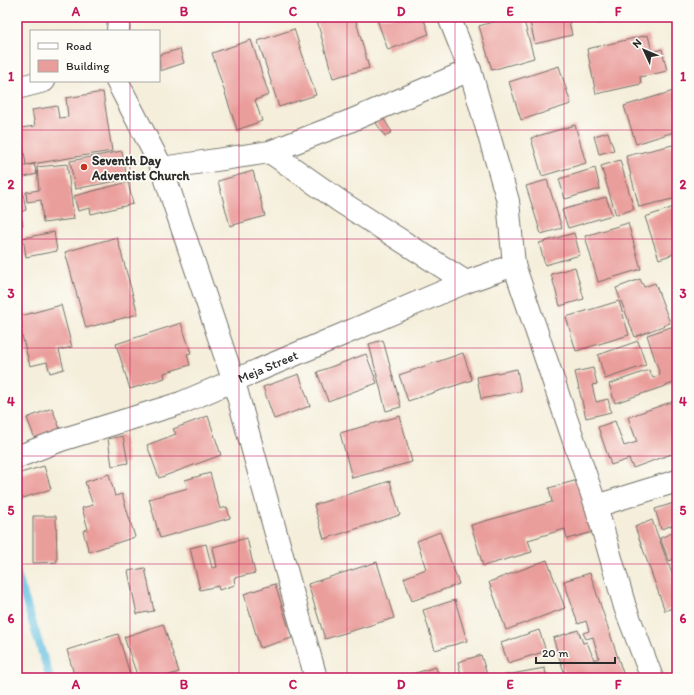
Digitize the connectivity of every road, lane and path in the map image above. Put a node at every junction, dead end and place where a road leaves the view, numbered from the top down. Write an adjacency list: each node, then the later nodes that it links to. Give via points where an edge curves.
1 (119, 17): 3 (street)
2 (449, 17): 4 (street)
3 (118, 30)
4 (470, 70): 8 (street); 10 (street, via 508,201)
5 (40, 82): 7 (street)
6 (118, 82): 9 (street)
7 (17, 88)
8 (270, 152): 9 (street); 11 (street, via 341,202)
9 (162, 168): 12 (street)
10 (514, 265): 11 (street, Meja Street); 15 (street)
11 (466, 282): 12 (street, Meja Street)
12 (234, 382): 13 (street, Meja Street, via 181,403 60,440); 17 (street)
13 (17, 457)
14 (677, 480): 15 (street)
15 (596, 506): 16 (street)
16 (650, 677)
17 (316, 678)

